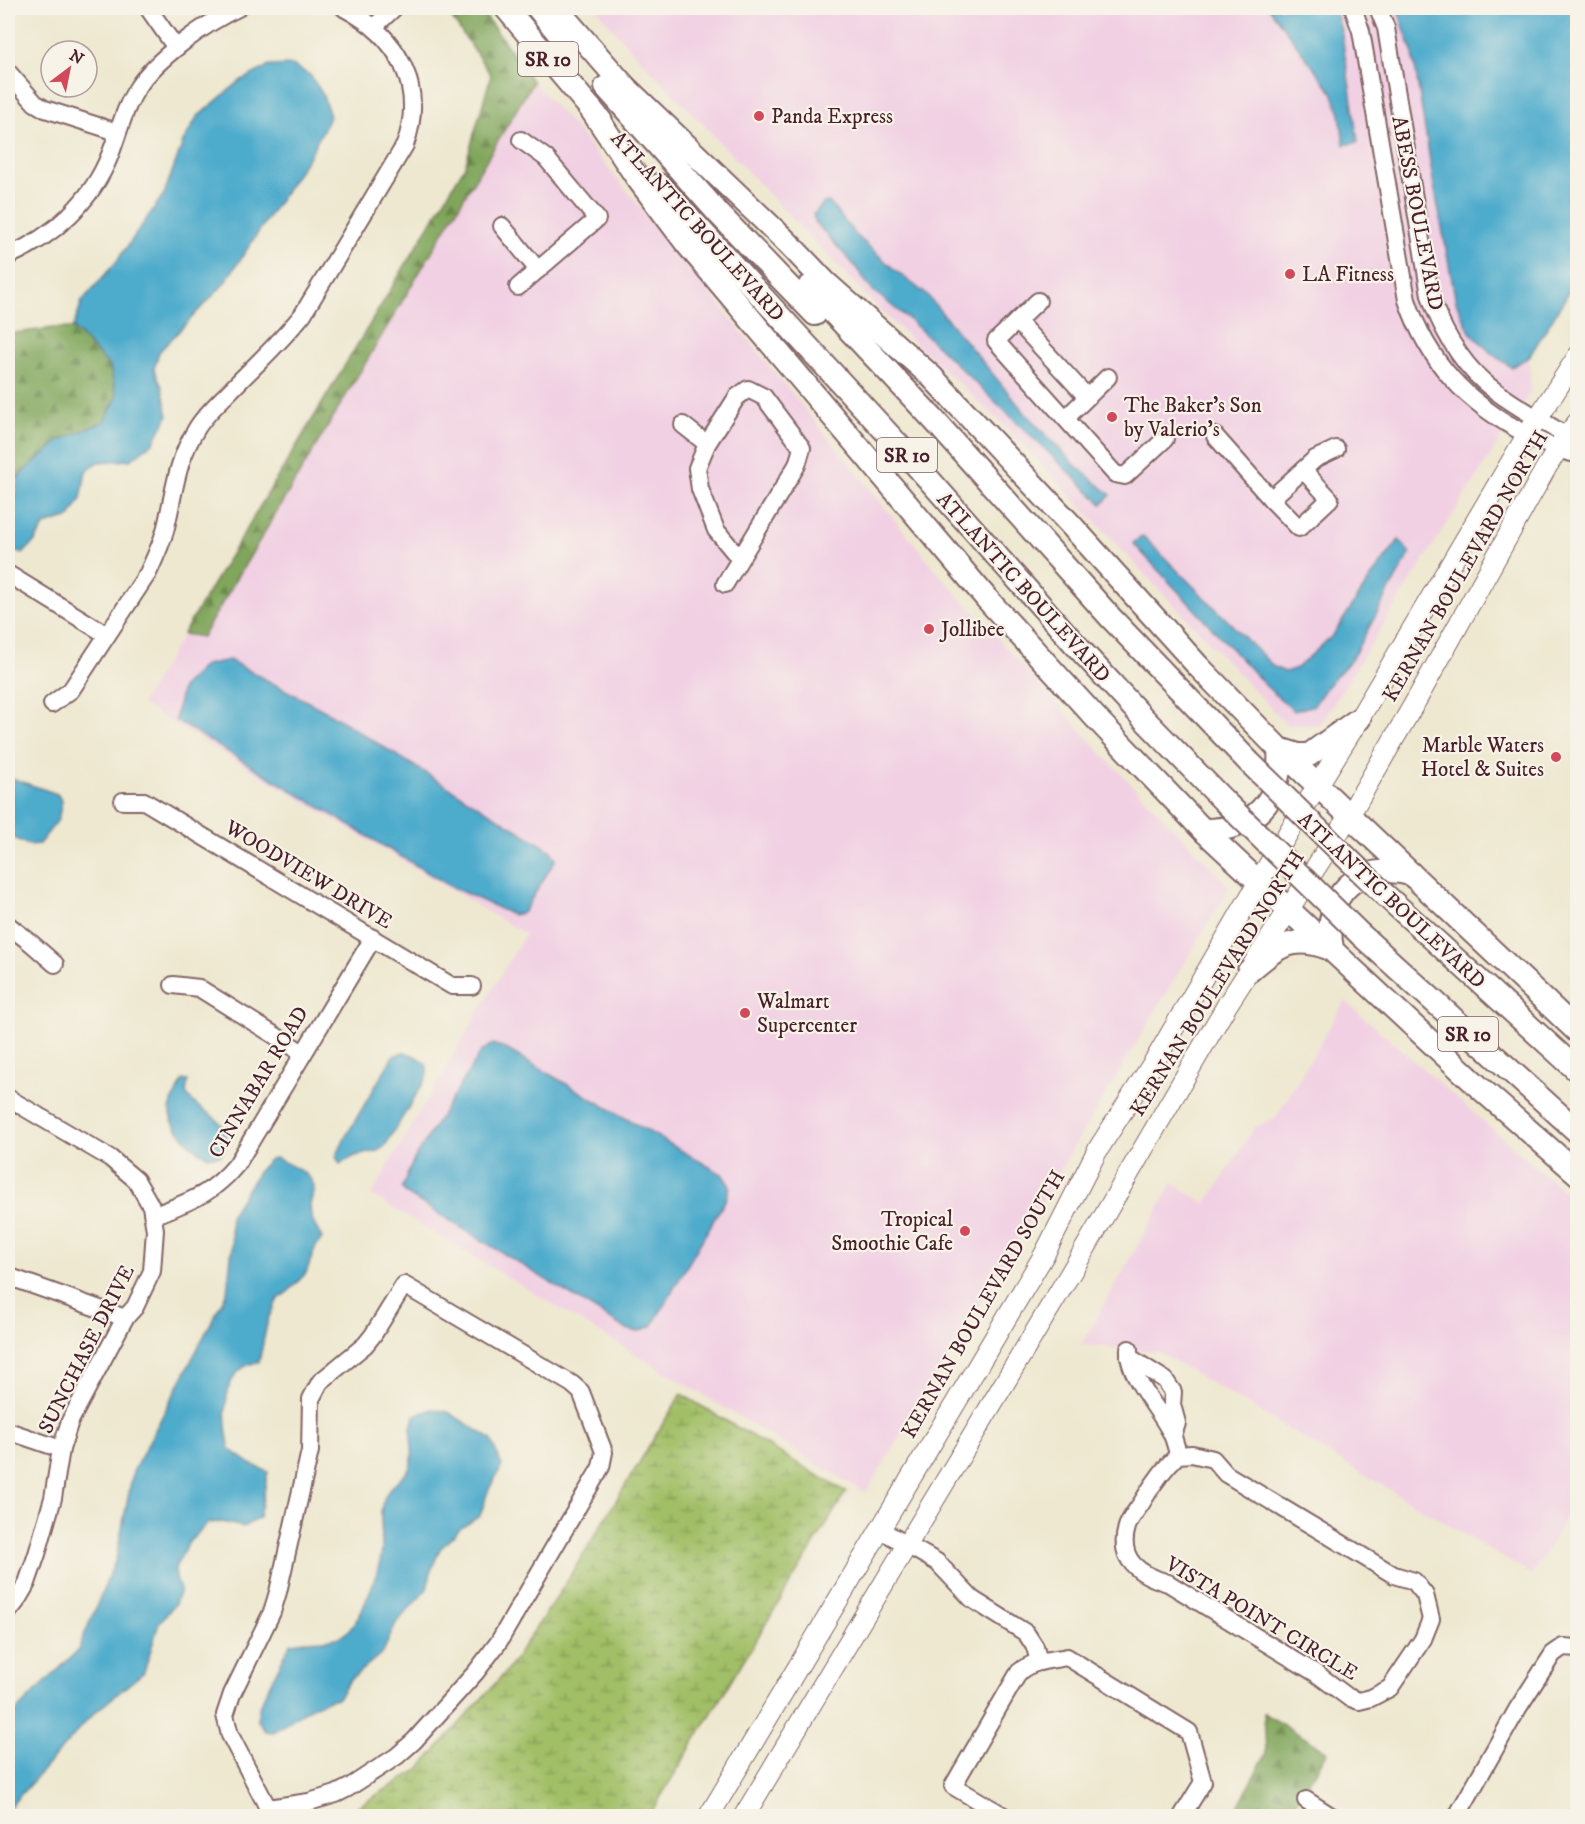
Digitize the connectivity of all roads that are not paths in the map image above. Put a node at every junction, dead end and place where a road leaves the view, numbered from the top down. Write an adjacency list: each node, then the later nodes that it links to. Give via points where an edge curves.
1 (148, 8): 11 (street)
2 (238, 8): 11 (street)
3 (344, 8): 10 (street)
4 (394, 8): 10 (street)
5 (506, 8): 14 (highway, ATLANTIC BOULEVARD / SR 10)
6 (538, 8): 24 (highway, via 719,214 822,321)
7 (556, 8): 13 (highway, ATLANTIC BOULEVARD / SR 10)
8 (1353, 8): 30 (street, ABESS BOULEVARD, via 1361,31 1413,318 1440,364 1464,392 1490,414)
9 (1378, 8): 27 (street, ABESS BOULEVARD, via 1386,28 1432,303 1454,346 1483,381)
10 (374, 27): 42 (street, via 398,55 410,84 413,115 405,145 303,314 198,426 176,473 157,555)
11 (176, 48): 15 (street, via 139,85)
12 (8, 72): 15 (street, via 45,109)
13 (623, 85): 24 (highway, ATLANTIC BOULEVARD / SR 10); 45 (highway, via 826,283 955,400)
14 (591, 109): 49 (highway, via 687,244 889,484 987,599); 64 (highway, ATLANTIC BOULEVARD / SR 10, bridge, via 1144,720 1361,935)
15 (117, 132): 18 (street, via 93,189 77,210)
16 (522, 140): 19 (street, via 546,158 597,219)
17 (502, 226): 19 (street)
18 (8, 256)
19 (538, 270): 20 (street)
20 (518, 287)
21 (1038, 301): 22 (street)
22 (1017, 321): 26 (street); 28 (street, via 996,341)
23 (1578, 356): 27 (main road, KERNAN BOULEVARD NORTH)
24 (890, 372): 62 (highway, ATLANTIC BOULEVARD / SR 10, bridge, via 1111,618 1248,761 1384,895)
25 (1108, 377): 26 (street)
26 (1087, 397): 28 (street)
27 (1539, 417): 30 (main road, KERNAN BOULEVARD NORTH); 33 (street, ABESS BOULEVARD)
28 (1066, 418): 32 (street, via 1115,474 1125,476)
29 (683, 425): 34 (street)
30 (1527, 435): 33 (street, ABESS BOULEVARD); 44 (main road, KERNAN BOULEVARD NORTH)
31 (1215, 436): 38 (street)
32 (1165, 439)
33 (1569, 439): 36 (street, ABESS BOULEVARD); 48 (main road, KERNAN BOULEVARD NORTH)
34 (707, 444): 39 (street, via 697,468 700,489 716,530); 39 (street, via 737,397 748,389 764,397 802,448 797,465)
35 (1336, 448): 37 (street)
36 (1578, 454)
37 (1302, 470): 38 (street); 38 (street, via 1330,500 1299,528)
38 (1270, 499)
39 (740, 559): 41 (street)
40 (8, 574): 42 (street)
41 (725, 584)
42 (107, 635): 43 (street, via 71,690)
43 (52, 704)
44 (1359, 719): 45 (highway, via 1310,754); 46 (main road, KERNAN BOULEVARD NORTH)
45 (1279, 749): 46 (highway); 49 (highway, via 1278,781 1262,809 1235,827)
46 (1316, 784): 48 (highway); 51 (main road, KERNAN BOULEVARD SOUTH)
47 (123, 801): 54 (street, WOODVIEW DRIVE, via 144,801)
48 (1349, 816): 50 (highway); 52 (main road, KERNAN BOULEVARD NORTH)
49 (1203, 830): 51 (highway)
50 (1411, 874): 55 (highway, via 1377,871 1347,886 1330,916); 60 (highway)
51 (1258, 880): 52 (highway); 73 (main road, KERNAN BOULEVARD SOUTH, via 1157,1057 1097,1151 1044,1255)
52 (1289, 909): 55 (highway); 57 (main road, KERNAN BOULEVARD NORTH)
53 (8, 925): 56 (street)
54 (373, 938): 59 (street, WOODVIEW DRIVE, via 452,986); 61 (street, CINNABAR ROAD)
55 (1332, 949): 57 (highway, via 1313,942 1295,942 1281,947); 65 (highway)
56 (55, 964)
57 (1249, 970): 74 (main road, KERNAN BOULEVARD NORTH)
58 (173, 985): 61 (street, via 199,988)
59 (472, 986)
60 (1578, 1032)
61 (303, 1053): 66 (street, CINNABAR ROAD, via 225,1179 204,1196)
62 (1578, 1071)
63 (8, 1098): 66 (street, SUNCHASE DRIVE, via 110,1158 136,1180)
64 (1578, 1132)
65 (1578, 1174)
66 (153, 1216): 68 (street, SUNCHASE DRIVE, via 152,1271 135,1307)
67 (13, 1278): 68 (street)
68 (125, 1318): 71 (street, SUNCHASE DRIVE, via 70,1421)
69 (8, 1431): 71 (street)
70 (1173, 1436): 70 (street, via 1177,1423 1173,1392 1165,1380 1129,1353 1137,1377); 72 (street)
71 (61, 1449): 75 (street, SUNCHASE DRIVE, via 53,1498 37,1554 27,1583)
72 (1178, 1455): 72 (street, VISTA POINT CIRCLE, via 1163,1469 1127,1526 1129,1559 1138,1570 1168,1583 1348,1697 1359,1701 1390,1688 1423,1640 1431,1619 1425,1595 1414,1581 1394,1575 1226,1474 1213,1459)
73 (881, 1530): 74 (street); 80 (main road, KERNAN BOULEVARD SOUTH)
74 (908, 1544): 77 (street, via 937,1562 972,1599 1026,1633); 81 (main road)
75 (8, 1612)
76 (1578, 1648): 85 (street, via 1563,1647 1553,1654)
77 (1039, 1662): 82 (street, via 1019,1672 953,1785); 83 (street, via 1067,1657 1189,1732 1203,1782)
78 (1306, 1800): 84 (street)
79 (270, 1814): 79 (street, via 348,1788 414,1741 498,1643 601,1467 604,1452 581,1392 404,1284 365,1345 320,1382 311,1399 310,1451 278,1592 225,1715 230,1735)
80 (709, 1816)
81 (744, 1816)
82 (1004, 1816)
83 (1182, 1816)
84 (1331, 1816)
85 (1457, 1816)

